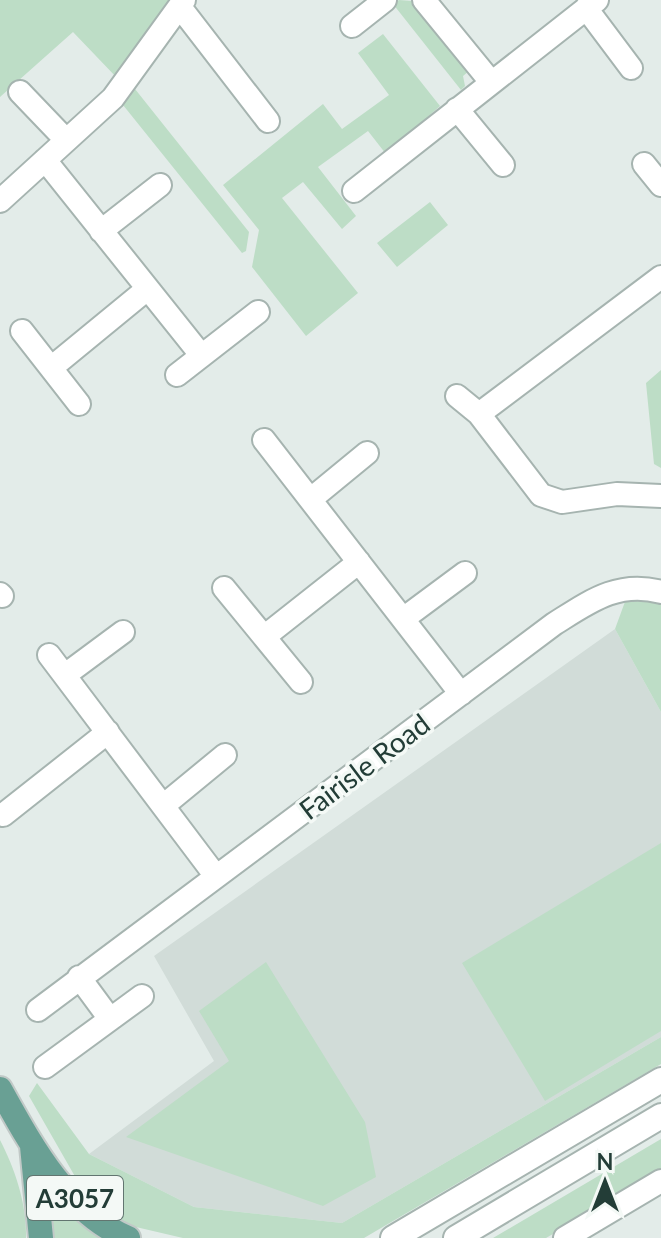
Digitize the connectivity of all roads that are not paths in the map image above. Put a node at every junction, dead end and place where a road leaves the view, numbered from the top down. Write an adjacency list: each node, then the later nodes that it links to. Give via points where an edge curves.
1 (385, 0): 5 (street)
2 (424, 0): 7 (street)
3 (182, 4): 10 (street); 11 (street, via 113,98)
4 (592, 4): 6 (street); 7 (street)
5 (352, 26)
6 (631, 68)
7 (491, 82): 9 (street)
8 (20, 92): 11 (street)
9 (457, 109): 14 (street); 17 (street)
10 (268, 121)
11 (66, 140): 12 (street)
12 (45, 160): 18 (street); 19 (street)
13 (644, 164): 16 (street)
14 (503, 165)
15 (160, 185): 19 (street)
16 (661, 185)
17 (354, 191)
18 (0, 201)
19 (101, 231): 21 (street)
20 (661, 277): 29 (street)
21 (146, 290): 24 (street); 25 (street)
22 (258, 312): 24 (street)
23 (22, 331): 25 (street)
24 (201, 355): 26 (street)
25 (51, 368): 28 (street)
26 (177, 375)
27 (457, 396): 29 (street)
28 (79, 404)
29 (479, 414): 32 (street, via 541,495 562,502 617,494)
30 (264, 440): 33 (street)
31 (367, 453): 33 (street)
32 (661, 496)
33 (311, 499): 34 (street)
34 (359, 562): 38 (street); 40 (street)
35 (465, 573): 38 (street)
36 (224, 588): 40 (street)
37 (661, 592): 44 (street, Fairisle Road, via 630,587 592,600)
38 (403, 619): 44 (street)
39 (123, 632): 42 (street)
40 (264, 637): 43 (street)
41 (49, 655): 42 (street)
42 (65, 675): 45 (street)
43 (301, 682)
44 (461, 694): 49 (street, Fairisle Road)
45 (108, 732): 47 (street); 48 (street)
46 (225, 755): 47 (street)
47 (163, 806): 49 (street)
48 (3, 815)
49 (215, 875): 50 (street, Fairisle Road)
50 (79, 977): 52 (street, Fairisle Road); 53 (street)
51 (142, 996): 53 (street)
52 (38, 1010)
53 (110, 1019): 54 (street)
54 (45, 1067)
55 (661, 1080): 62 (street)
56 (0, 1089): 58 (main road, A3057)
57 (661, 1116): 63 (street)
58 (32, 1146): 60 (main road, A3057); 61 (main road, A3057, via 95,1219)
59 (661, 1181): 64 (street)
60 (41, 1238)
61 (128, 1238)
62 (393, 1238)
63 (456, 1238)
64 (565, 1238)

